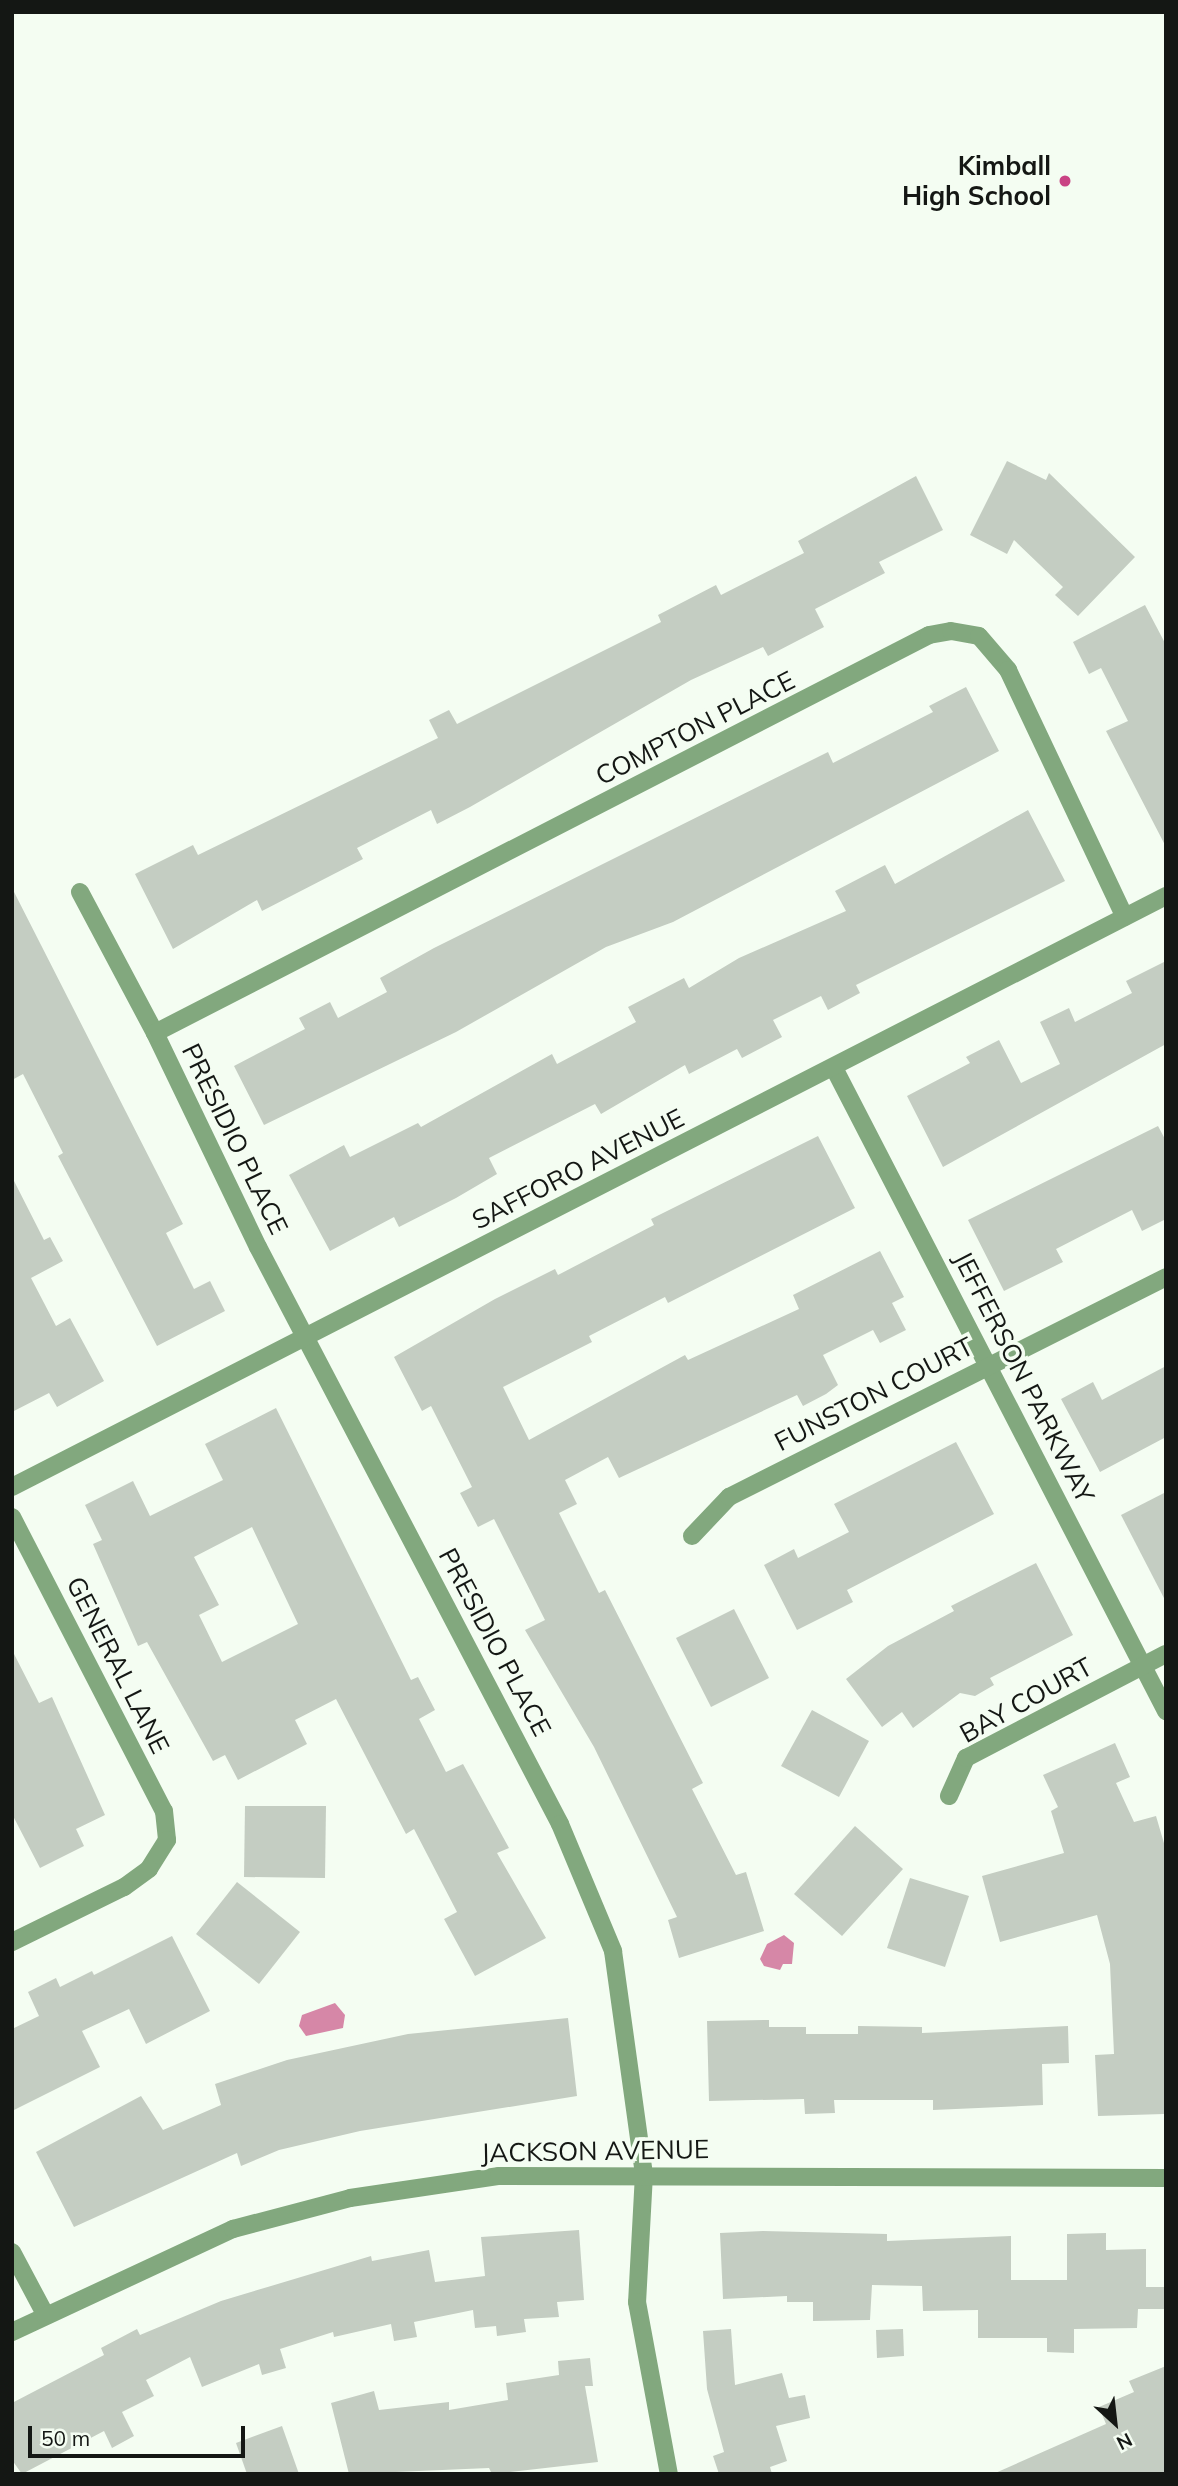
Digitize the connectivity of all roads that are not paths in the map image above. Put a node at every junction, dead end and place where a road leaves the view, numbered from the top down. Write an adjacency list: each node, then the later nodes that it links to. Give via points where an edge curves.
1 (80, 892): 4 (street, PRESIDIO PLACE)
2 (1166, 896): 3 (street, SAFFORO AVENUE)
3 (1125, 917): 4 (street, COMPTON PLACE, via 1008,670 979,636 951,631 917,641); 5 (street, SAFFORO AVENUE)
4 (155, 1033): 7 (street, PRESIDIO PLACE)
5 (834, 1068): 7 (street, SAFFORO AVENUE); 8 (street, JEFFERSON PARKWAY)
6 (1166, 1277): 8 (street, FUNSTON COURT)
7 (305, 1337): 9 (street, SAFFORO AVENUE); 17 (street, PRESIDIO PLACE, via 560,1824 613,1951)
8 (989, 1366): 11 (street, FUNSTON COURT, via 729,1497); 13 (street, JEFFERSON PARKWAY)
9 (12, 1487)
10 (12, 1517): 16 (street, GENERAL LANE, via 164,1811 167,1840 149,1869 124,1887)
11 (692, 1536)
12 (1166, 1654): 13 (street, BAY COURT)
13 (1144, 1665): 14 (street, JEFFERSON PARKWAY); 15 (street, BAY COURT, via 966,1758)
14 (1166, 1711)
15 (949, 1796)
16 (12, 1942)
17 (644, 2174): 18 (street, JACKSON AVENUE); 20 (street, JACKSON AVENUE, via 499,2176 350,2198 233,2229); 22 (street, PRESIDIO PLACE, via 637,2302)
18 (1166, 2178)
19 (12, 2252): 20 (street)
20 (45, 2314): 21 (street, JACKSON AVENUE)
21 (12, 2332)
22 (669, 2474)

